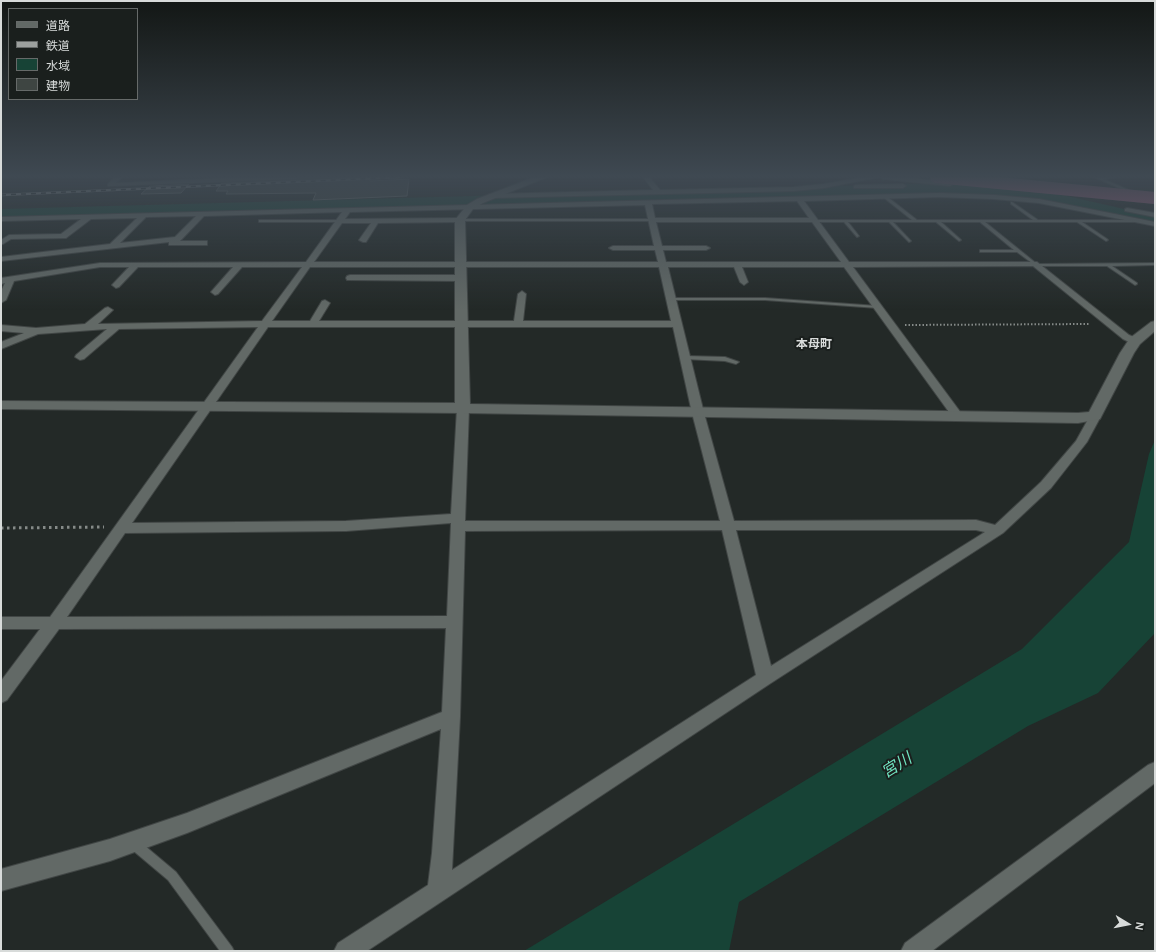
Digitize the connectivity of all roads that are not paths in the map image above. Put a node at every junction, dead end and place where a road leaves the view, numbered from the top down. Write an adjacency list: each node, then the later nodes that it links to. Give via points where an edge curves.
1 (83, 221): 24 (street, via 63,236 9,238)
2 (138, 221): 26 (street)
3 (194, 221): 22 (street)
4 (340, 221): 44 (street)
5 (376, 221): 19 (street)
6 (460, 221): 35 (street)
7 (652, 221): 28 (street)
8 (814, 221): 38 (street)
9 (828, 221): 15 (lane)
10 (905, 221): 16 (lane)
11 (937, 221): 20 (lane)
12 (981, 221): 32 (lane)
13 (1078, 221): 21 (lane)
14 (1140, 221): 17 (street)
15 (846, 222): 16 (lane); 18 (lane)
16 (890, 222): 23 (lane)
17 (1155, 224)
18 (857, 236)
19 (363, 240)
20 (959, 240)
21 (1106, 240)
22 (174, 241): 25 (street); 26 (street); 30 (street)
23 (908, 241)
24 (3, 242)
25 (204, 243)
26 (112, 247): 33 (street)
27 (613, 248): 28 (street)
28 (659, 248): 29 (street); 36 (street)
29 (706, 248)
30 (166, 250)
31 (982, 251): 32 (lane)
32 (1018, 251): 39 (lane)
33 (44, 255): 34 (street); 47 (street)
34 (1, 259)
35 (460, 264): 36 (street); 44 (street); 46 (street)
36 (663, 264): 37 (street); 54 (street)
37 (738, 264): 38 (street); 49 (street)
38 (847, 264): 39 (street); 57 (street)
39 (1035, 264): 40 (lane); 69 (street, via 1109,324)
40 (1107, 264): 41 (lane); 50 (lane)
41 (1155, 264)
42 (136, 265): 43 (street); 47 (street, via 100,265); 51 (street)
43 (240, 265): 44 (street); 52 (street)
44 (309, 265): 59 (street)
45 (350, 278): 46 (street)
46 (460, 278): 61 (street)
47 (15, 279): 48 (street); 55 (street)
48 (1, 281)
49 (744, 282)
50 (1135, 284)
51 (116, 285)
52 (216, 292)
53 (522, 294): 62 (street)
54 (670, 299): 57 (lane, via 765,299); 63 (street)
55 (1, 300)
56 (325, 304): 60 (street)
57 (878, 307): 79 (street)
58 (108, 310): 65 (street)
59 (265, 324): 60 (street); 66 (street); 75 (street)
60 (313, 324): 61 (street)
61 (461, 324): 62 (street); 76 (street)
62 (518, 324): 63 (street)
63 (678, 324): 72 (street)
64 (1155, 325): 69 (street)
65 (89, 326): 66 (street); 68 (street)
66 (116, 326): 71 (street)
67 (1, 328): 68 (street)
68 (36, 331): 70 (street)
69 (1135, 341): 78 (street)
70 (1, 346)
71 (80, 357)
72 (686, 358): 73 (lane, via 725,359); 77 (street)
73 (736, 362)
74 (1, 405): 75 (street)
75 (207, 407): 76 (street); 82 (street)
76 (463, 408): 77 (street); 80 (street)
77 (698, 413): 79 (street); 81 (street)
78 (1095, 416): 79 (street); 83 (street, via 1081,442 1050,479)
79 (958, 417)
80 (458, 522): 81 (street); 82 (street); 86 (street)
81 (728, 525): 83 (street, via 976,525); 87 (street)
82 (122, 528): 85 (street)
83 (998, 530): 87 (street)
84 (1, 622): 85 (street)
85 (54, 622): 86 (street); 88 (street)
86 (455, 622): 89 (street)
87 (765, 678): 93 (street)
88 (1, 695)
89 (451, 717): 91 (street, via 187,823); 93 (street, via 443,853)
90 (1155, 771): 96 (street)
91 (132, 842): 92 (street); 94 (lane, via 172,876)
92 (1, 880)
93 (438, 890): 95 (street)
94 (228, 951)
95 (346, 951)
96 (913, 951)

